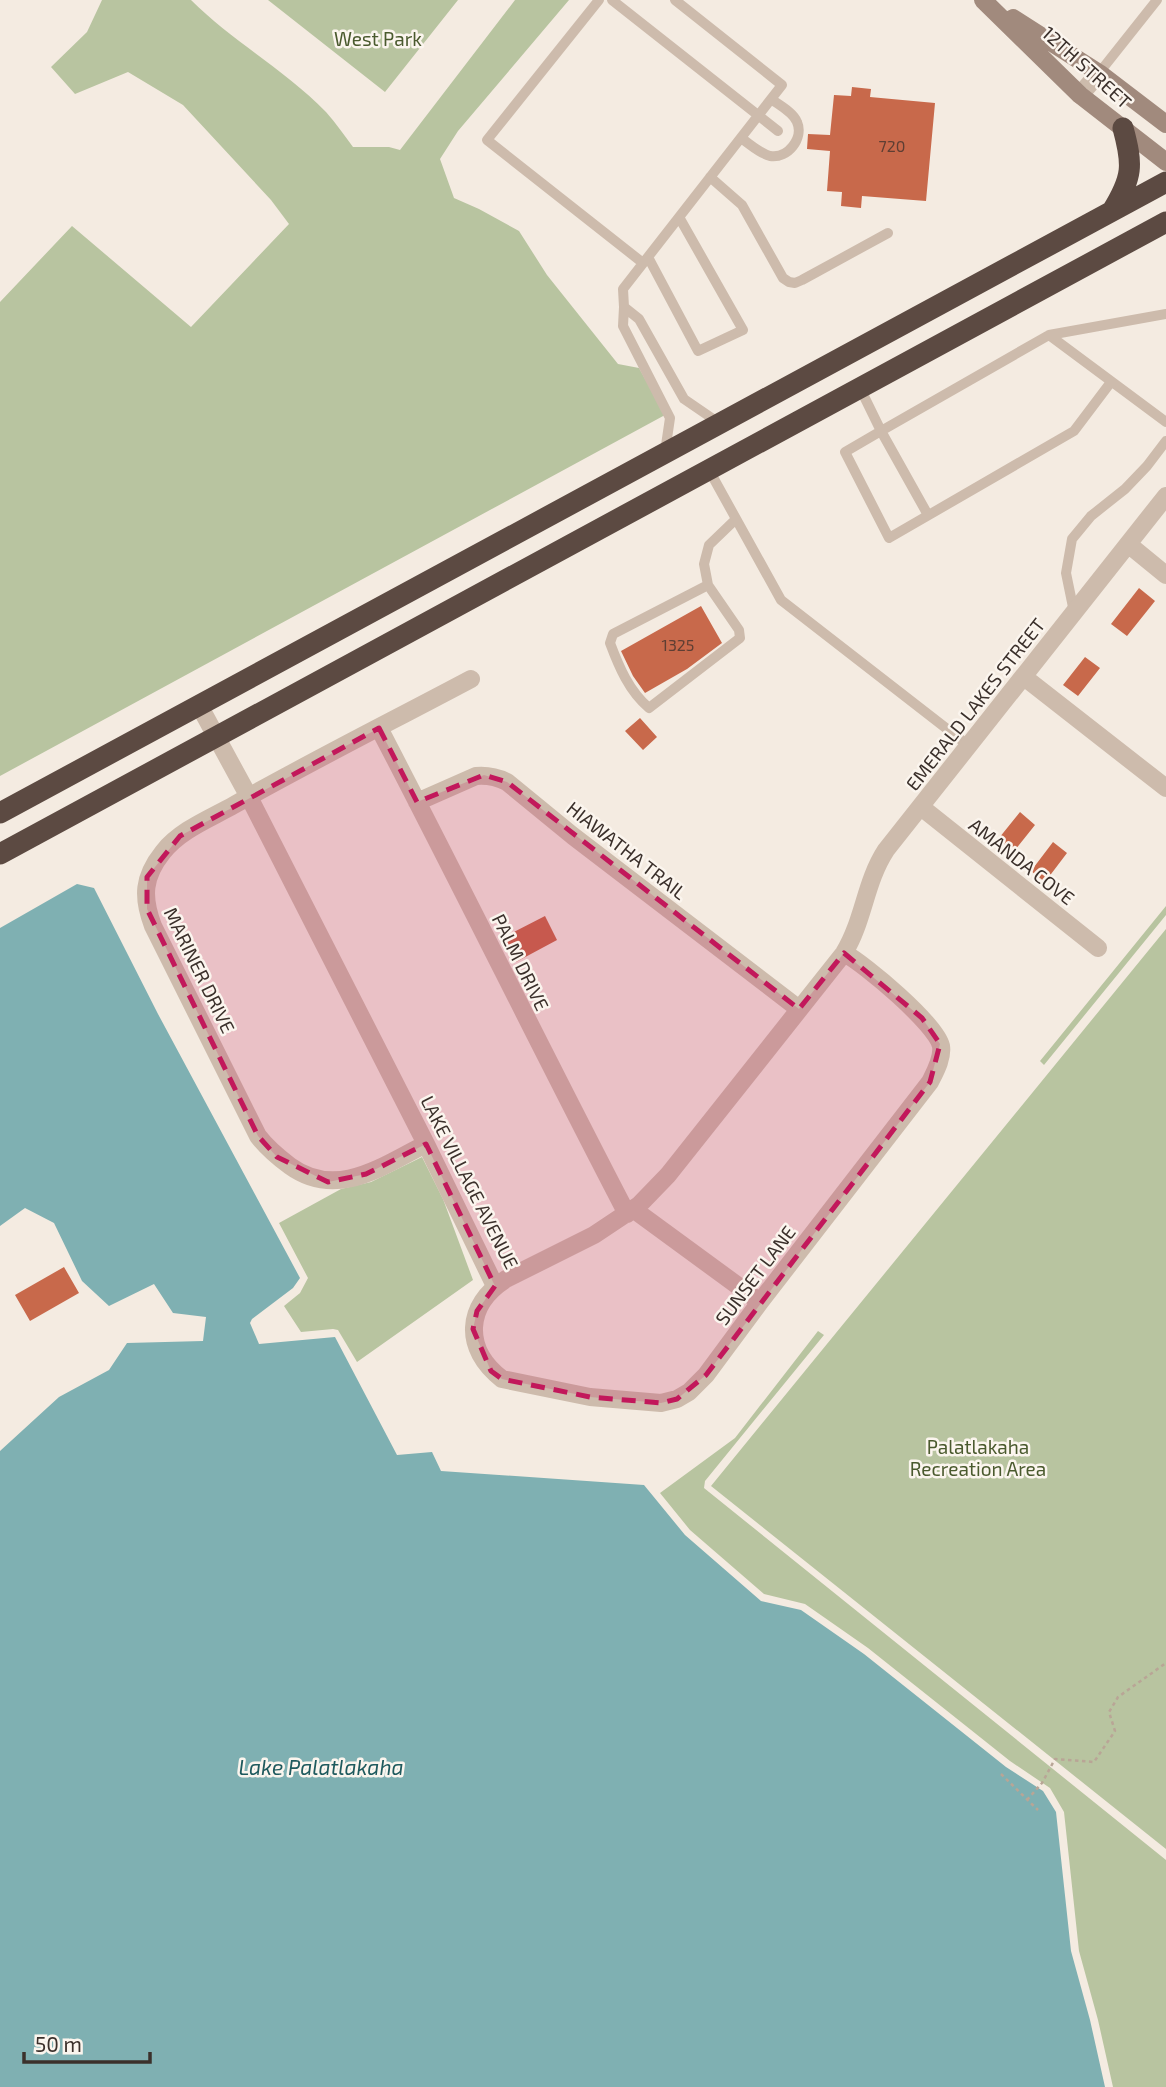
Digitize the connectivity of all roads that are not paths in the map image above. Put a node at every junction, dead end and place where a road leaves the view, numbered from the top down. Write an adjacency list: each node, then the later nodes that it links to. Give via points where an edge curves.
1 (599, 0): 21 (lane, via 487,139)
2 (612, 0): 9 (lane)
3 (676, 0): 8 (lane, via 782,85)
4 (984, 0): 6 (main road, 12TH STREET); 7 (main road, 12TH STREET)
5 (1157, 0): 6 (lane)
6 (1099, 73): 7 (street); 10 (main road, 12TH STREET)
7 (1080, 95): 11 (main road, 12TH STREET)
8 (771, 99): 9 (lane); 13 (lane, via 797,122 792,148 767,155)
9 (758, 116): 12 (lane); 13 (lane)
10 (1166, 124)
11 (1123, 128): 14 (main road, 12TH STREET); 17 (highway, via 1130,168 1125,190)
12 (778, 131)
13 (741, 138): 15 (lane)
14 (1166, 162)
15 (710, 177): 18 (lane); 20 (lane, via 742,205 778,272 789,282 802,280)
16 (1166, 182): 17 (highway)
17 (1112, 211): 28 (highway)
18 (679, 217): 21 (lane); 21 (lane, via 743,330 698,351)
19 (1166, 222): 26 (highway)
20 (888, 233)
21 (646, 260): 22 (lane, via 623,289)
22 (624, 307): 28 (lane, via 639,319 684,399); 31 (lane, via 623,326 670,418)
23 (1166, 314): 24 (lane)
24 (1049, 335): 25 (lane); 29 (lane)
25 (1111, 382): 27 (lane); 34 (lane, via 1074,431)
26 (860, 388): 29 (lane); 32 (highway)
27 (1166, 422)
28 (719, 423): 31 (highway)
29 (881, 431): 34 (lane); 34 (lane, via 845,452 889,538)
30 (1166, 442): 39 (lane, via 1072,539 1066,573)
31 (665, 452): 42 (highway)
32 (709, 470): 35 (lane); 44 (highway)
33 (1166, 496): 36 (street, EMERALD LAKES STREET)
34 (928, 515)
35 (735, 520): 38 (lane, via 709,545 704,564); 45 (lane, via 781,600)
36 (1128, 544): 37 (street); 39 (street, EMERALD LAKES STREET)
37 (1166, 575)
38 (708, 585): 38 (lane, via 740,638 649,708 622,672 610,643 613,634)
39 (1074, 613): 40 (street, EMERALD LAKES STREET)
40 (1024, 677): 45 (street, EMERALD LAKES STREET); 46 (street)
41 (471, 679): 43 (street, MARINER DRIVE)
42 (199, 705): 44 (street, LAKE VILLAGE AVENUE); 50 (highway)
43 (379, 728): 47 (street, MARINER DRIVE); 48 (street, PALM DRIVE)
44 (217, 737): 47 (street, LAKE VILLAGE AVENUE); 51 (highway)
45 (969, 746): 49 (street, EMERALD LAKES STREET)
46 (1166, 788)
47 (249, 797): 55 (street, LAKE VILLAGE AVENUE); 55 (street, MARINER DRIVE, via 165,849 148,877 146,892 153,926 258,1136 296,1171 328,1182 366,1174)
48 (417, 802): 54 (street, HIAWATHA TRAIL, via 476,776 508,782); 56 (street, PALM DRIVE)
49 (920, 807): 52 (street, AMANDA COVE); 53 (street, EMERALD LAKES STREET, via 878,862)
50 (0, 813)
51 (0, 855)
52 (1098, 948)
53 (844, 953): 54 (street, LAKE VILLAGE AVENUE); 58 (street, SUNSET LANE, via 922,1018 941,1053 930,1082)
54 (799, 1009): 56 (street, LAKE VILLAGE AVENUE, via 668,1175)
55 (426, 1144): 57 (street, LAKE VILLAGE AVENUE)
56 (630, 1212): 57 (street, LAKE VILLAGE AVENUE); 58 (street, PALM DRIVE)
57 (495, 1286): 58 (street, SUNSET LANE, via 477,1311 473,1328 485,1361 502,1379 590,1397 661,1403 689,1392 706,1375)
58 (760, 1302)

